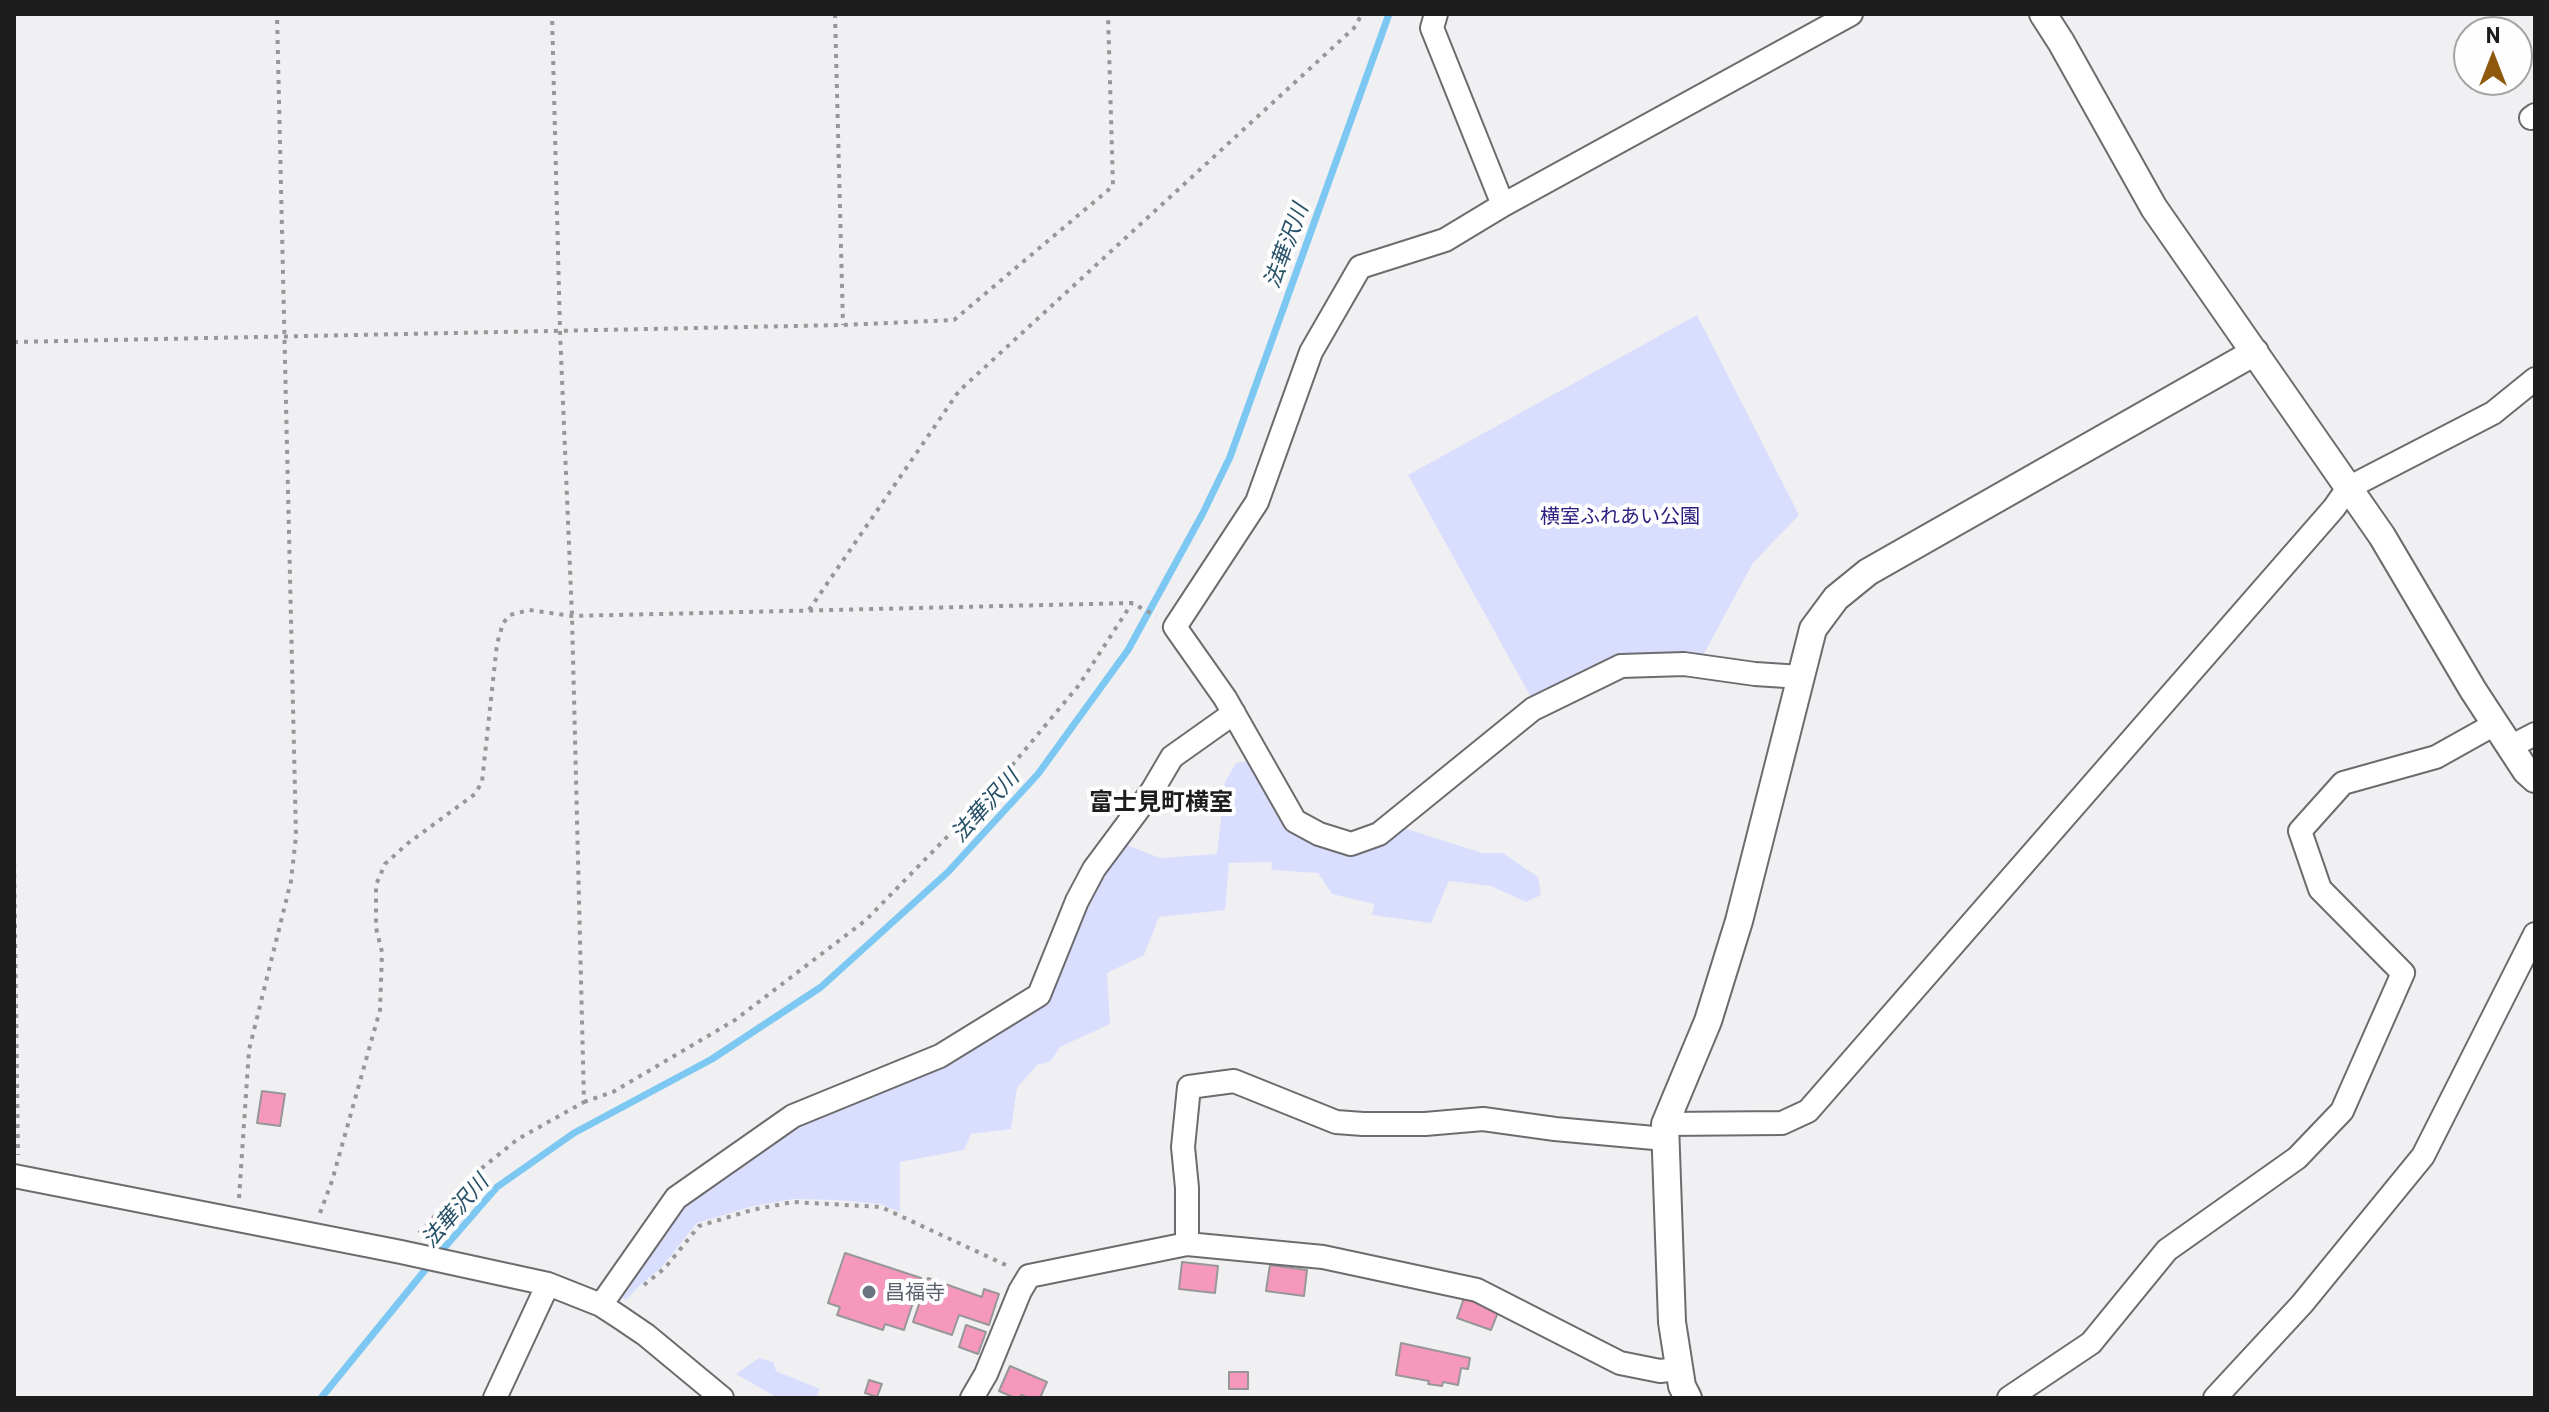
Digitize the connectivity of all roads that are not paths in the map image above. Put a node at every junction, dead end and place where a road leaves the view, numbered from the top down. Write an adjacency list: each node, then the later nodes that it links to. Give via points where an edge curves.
1 (1436, 14): 4 (street, via 1432,28)
2 (1851, 14): 4 (street)
3 (2043, 14): 5 (street, via 2154,208)
4 (1503, 205): 9 (street, via 1445,240 1360,267 1311,352 1257,502 1175,627)
5 (2255, 352): 7 (street); 8 (street, via 1868,572 1836,598 1813,629)
6 (2535, 379): 7 (street, via 2493,413)
7 (2348, 488): 10 (street); 15 (street, via 1808,1111 1782,1123)
8 (1801, 677): 9 (street, via 1684,664 1621,666 1533,709 1379,834 1351,844 1295,821); 15 (street, via 1739,921)
9 (1234, 713): 19 (street, via 1172,757 1094,869 1039,995 940,1056 793,1116 676,1198)
10 (2495, 724): 12 (street); 25 (street, via 2436,757 2343,783 2300,831 2320,889 2403,973 2342,1111 2297,1158 2167,1250 2091,1343)
11 (2535, 734): 12 (street)
12 (2510, 747): 13 (street)
13 (2535, 779)
14 (2535, 934): 26 (street, via 2423,1156 2302,1304)
15 (1665, 1132): 17 (street, via 1555,1129 1483,1119 1336,1122 1234,1081 1189,1087 1183,1147); 20 (street, via 1672,1322)
16 (16, 1177): 18 (street)
17 (1187, 1244): 20 (street, via 1323,1257 1477,1290 1620,1363); 23 (street, via 1029,1276)
18 (548, 1284): 19 (street); 21 (street)
19 (601, 1305): 22 (street)
20 (1679, 1369): 24 (street)
21 (495, 1398)
22 (722, 1398)
23 (972, 1398)
24 (1688, 1398)
25 (2009, 1398)
26 (2215, 1398)

